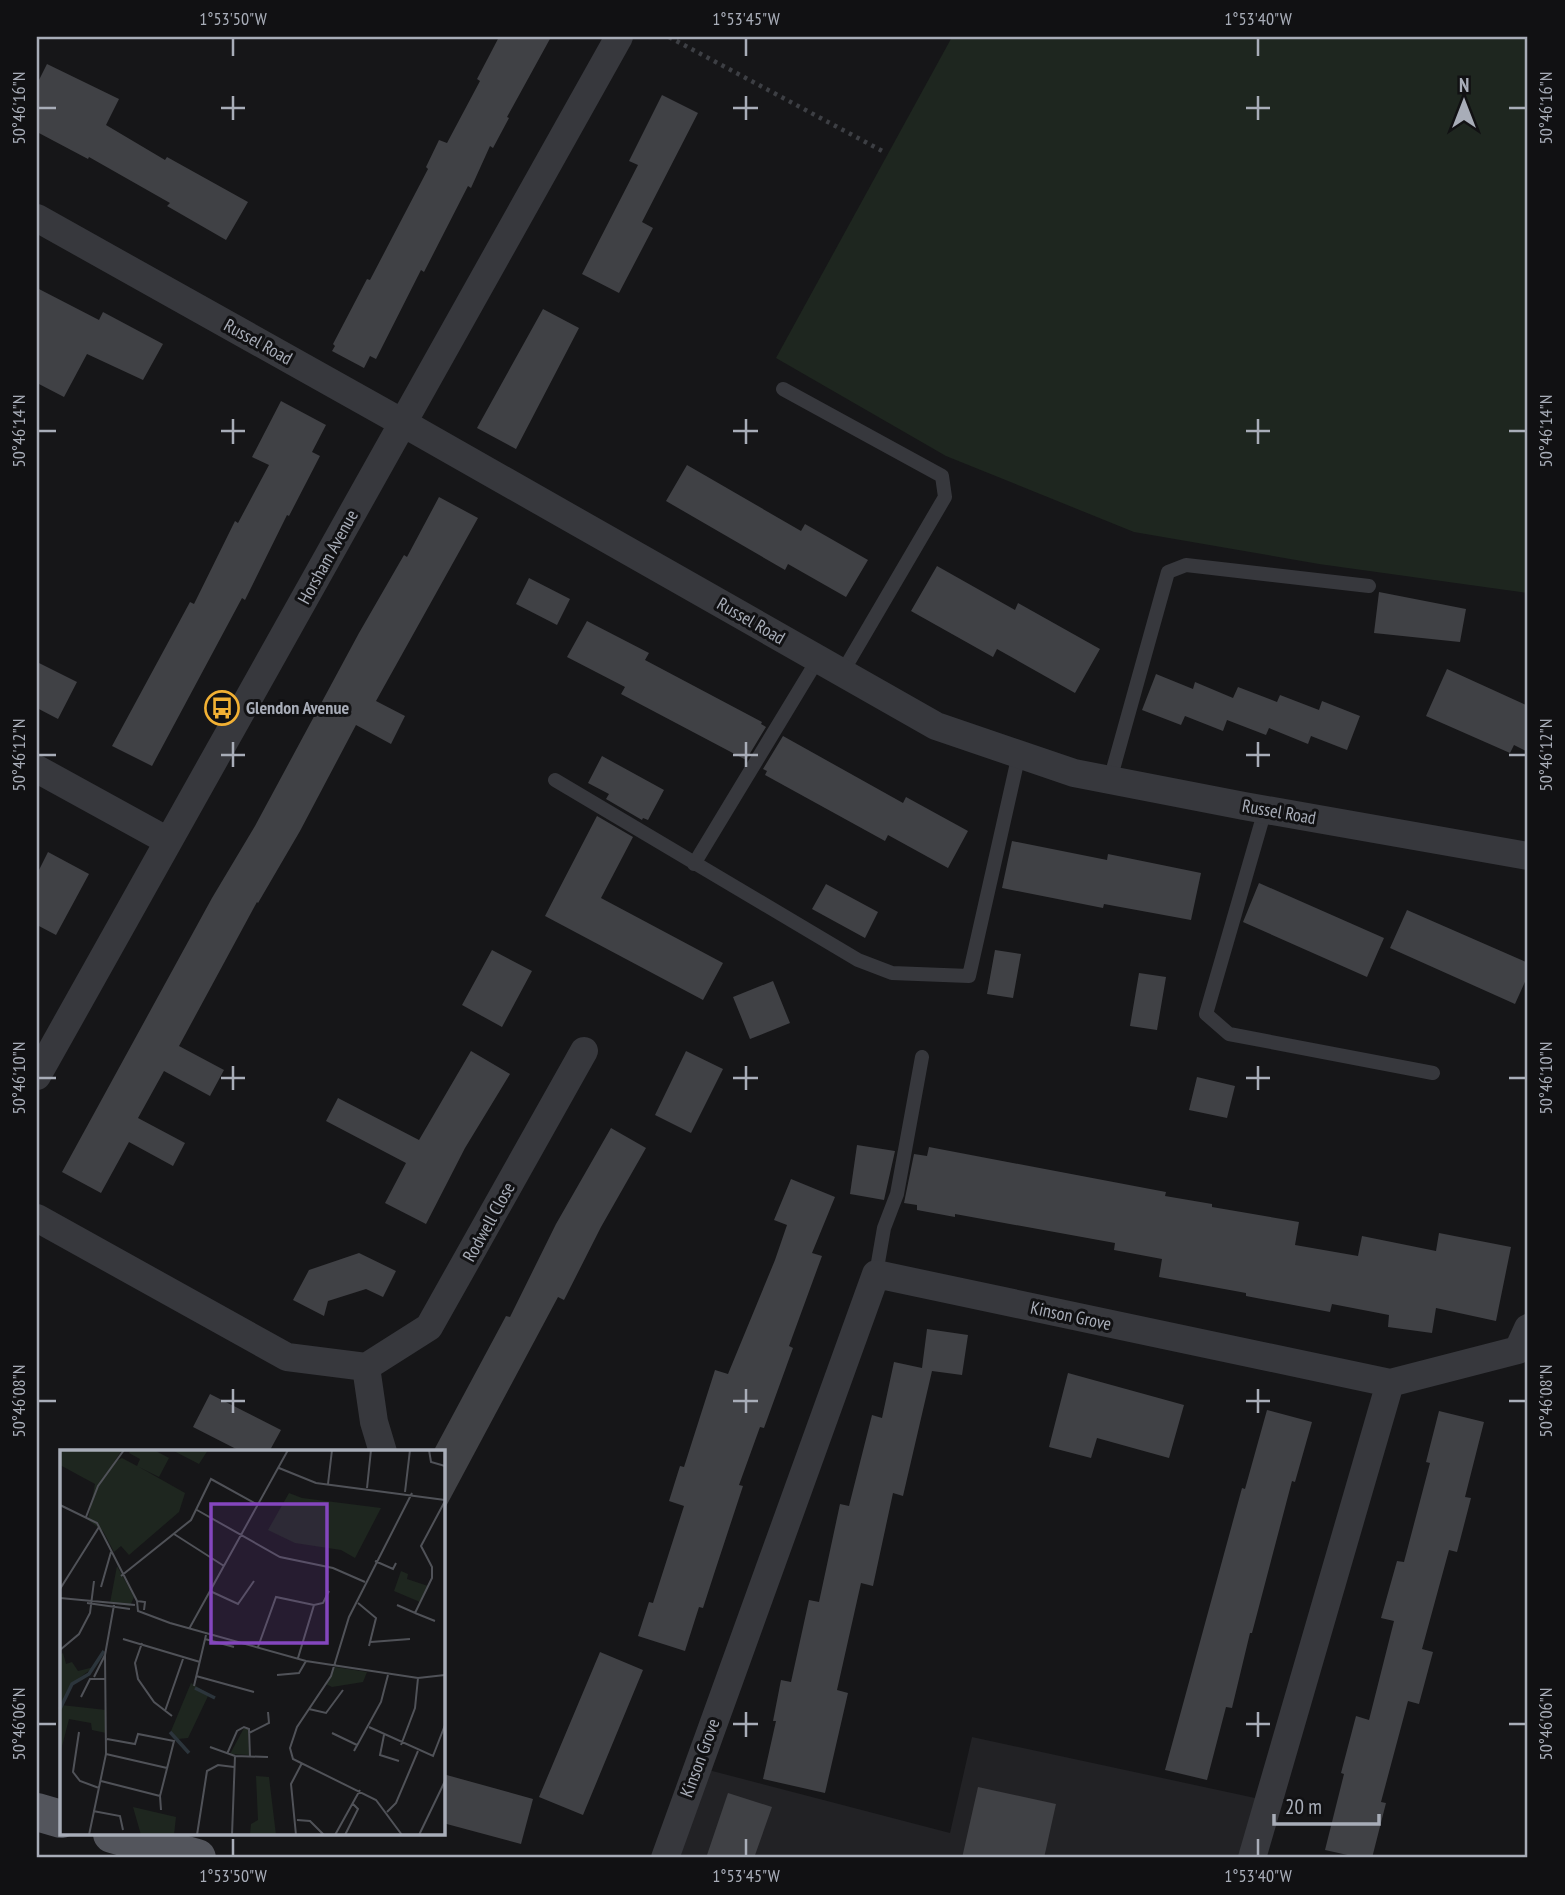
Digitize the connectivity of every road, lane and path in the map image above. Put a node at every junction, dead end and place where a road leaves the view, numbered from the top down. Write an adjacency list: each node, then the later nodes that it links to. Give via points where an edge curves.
1 (619, 37): 6 (street, Horsham Avenue)
2 (669, 37): 3 (path)
3 (886, 153)
4 (37, 218): 6 (street, Russel Road)
5 (783, 388): 8 (lane, via 942,476 945,497)
6 (403, 423): 8 (street, Russel Road); 14 (street, Horsham Avenue)
7 (1369, 586): 12 (lane, via 1186,565 1168,572)
8 (830, 666): 9 (street, Russel Road, via 936,726); 16 (lane)
9 (1019, 754): 12 (street, Russel Road); 16 (lane, via 969,976 892,973 858,960)
10 (37, 769): 14 (street)
11 (555, 780): 16 (lane)
12 (1110, 780): 13 (street, Russel Road)
13 (1265, 810): 15 (street, Russel Road); 19 (lane, via 1206,1014 1229,1034)
14 (168, 841): 20 (street, Horsham Avenue)
15 (1528, 856)
16 (694, 864)
17 (584, 1051): 24 (street, Rodwell Close, via 429,1327)
18 (922, 1057): 22 (lane, via 897,1195 884,1228)
19 (1433, 1073)
20 (37, 1076)
21 (37, 1218): 24 (street, via 287,1357)
22 (876, 1274): 25 (street, Kinson Grove); 31 (street, Kinson Grove)
23 (1528, 1328): 25 (street, via 1518,1350)
24 (366, 1367): 26 (street)
25 (1390, 1383): 32 (street)
26 (382, 1450)
27 (37, 1812): 28 (main road)
28 (60, 1819)
29 (120, 1836): 30 (main road)
30 (197, 1858)
31 (665, 1858)
32 (1252, 1858)

